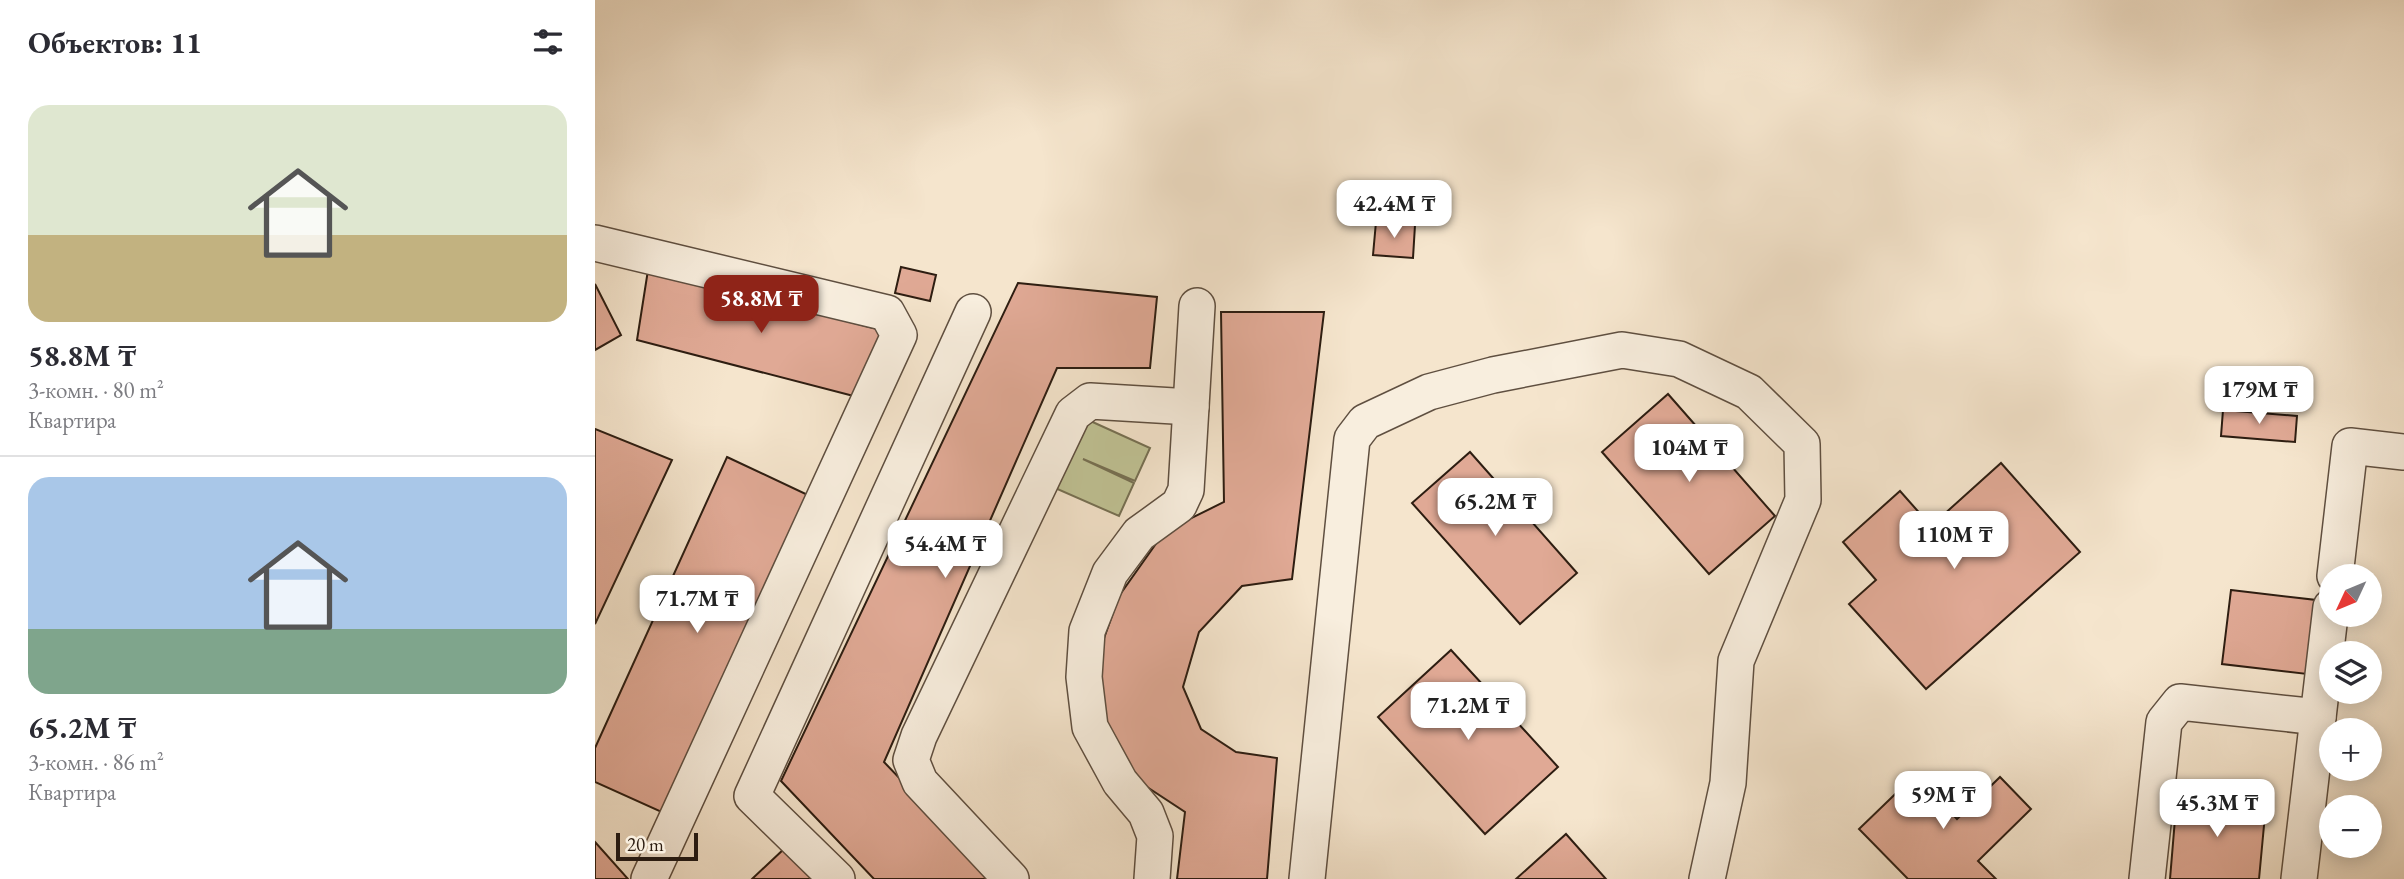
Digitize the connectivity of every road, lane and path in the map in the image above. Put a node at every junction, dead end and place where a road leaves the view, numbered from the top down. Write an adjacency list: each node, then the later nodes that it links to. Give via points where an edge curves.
1 (595, 243): 9 (street, via 887,313 899,335)
2 (1197, 306): 4 (street)
3 (974, 312): 10 (street, via 752,796)
4 (1191, 407): 11 (street, via 1090,401 1073,414 919,736 911,760 921,782); 12 (street, via 1186,490 1179,505 1139,534 1110,573 1087,631 1084,677 1090,727 1120,782 1146,813 1155,836)
5 (2404, 452): 6 (street, via 2350,446)
6 (2336, 564)
7 (2329, 627): 8 (street)
8 (2318, 717): 15 (street, via 2180,702 2164,722); 16 (street)
9 (649, 879)
10 (837, 879)
11 (1011, 879)
12 (1152, 879)
13 (1307, 879): 14 (street, via 1352,439 1365,422 1429,392 1622,350 1679,359 1749,392 1802,444 1803,500 1736,661 1728,783)
14 (1707, 879)
15 (2147, 879)
16 (2299, 879)

